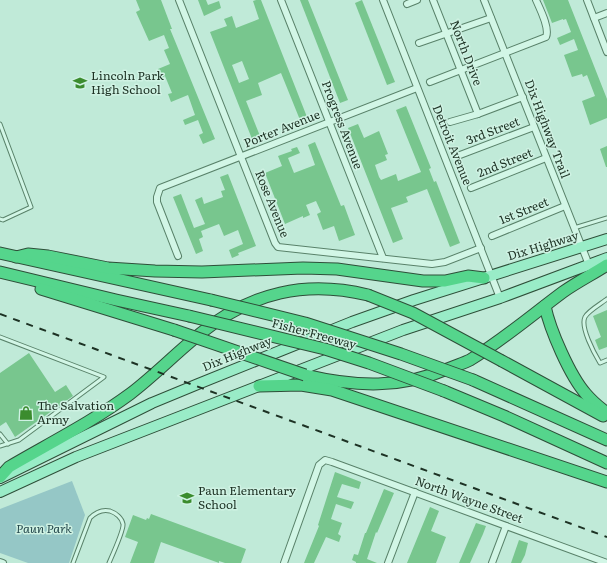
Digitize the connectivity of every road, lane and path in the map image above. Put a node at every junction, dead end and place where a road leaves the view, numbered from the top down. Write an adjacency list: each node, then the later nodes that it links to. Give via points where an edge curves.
1 (179, 0): 27 (street, Rose Avenue)
2 (281, 0): 23 (street, Progress Avenue)
3 (383, 0): 19 (street, Detroit Avenue)
4 (417, 0): 9 (street)
5 (433, 0): 13 (street, North Drive)
6 (484, 0): 11 (street, Dix Highway Trail)
7 (536, 0): 16 (street, via 547,28 546,37)
8 (587, 0): 12 (street)
9 (406, 4)
10 (607, 13): 12 (street)
11 (491, 18): 13 (street); 16 (street, Dix Highway Trail)
12 (594, 18): 15 (street)
13 (447, 33): 14 (street); 17 (street, North Drive)
14 (419, 43)
15 (607, 52)
16 (505, 53): 17 (street); 20 (street, Dix Highway Trail)
17 (461, 70): 18 (street); 21 (street, North Drive)
18 (430, 82)
19 (417, 88): 23 (street, Porter Avenue); 36 (street, Detroit Avenue)
20 (523, 97): 21 (street); 25 (street, Dix Highway Trail)
21 (478, 114): 22 (street)
22 (450, 122)
23 (329, 123): 27 (street, Porter Avenue); 41 (street, Progress Avenue)
24 (0, 125): 32 (lane, via 31,207 3,220)
25 (534, 127): 26 (street, 3rd Street); 28 (street, Dix Highway Trail)
26 (460, 155)
27 (241, 157): 39 (street, Porter Avenue, via 160,188 157,202); 41 (street, Rose Avenue, via 278,247)
28 (546, 158): 29 (street, 2nd Street); 30 (street, Dix Highway Trail)
29 (471, 188)
30 (565, 206): 33 (street, Dix Highway Trail); 34 (street, 1st Street)
31 (607, 218): 33 (lane)
32 (0, 219)
33 (573, 228): 37 (street, Dix Highway Trail)
34 (492, 236)
35 (607, 239): 37 (main road, Dix Highway)
36 (480, 248): 41 (street, Rose Avenue, via 438,264); 46 (street, Detroit Avenue)
37 (581, 248): 43 (street, Dix Highway Trail); 46 (main road, Dix Highway)
38 (0, 253): 40 (highway, Fisher Freeway)
39 (178, 256)
40 (16, 257): 46 (highway, via 28,254 48,256 108,268 161,272 337,269 423,281); 56 (highway, Fisher Freeway, bridge, via 305,323 472,380)
41 (383, 258)
42 (607, 258): 43 (main road)
43 (589, 265): 47 (main road)
44 (607, 265): 49 (highway)
45 (2, 272): 49 (highway, bridge, via 20,282 174,330 305,375 370,385 402,382 437,374 469,360); 59 (highway, Fisher Freeway, bridge, via 325,349 444,391)
46 (488, 276): 47 (street, Detroit Avenue); 60 (main road, Dix Highway, via 382,310 198,384)
47 (500, 298): 52 (main road, via 403,330)
48 (607, 299): 51 (lane, via 586,315 583,323 600,363)
49 (545, 306): 53 (highway, via 547,318 575,378 585,393)
50 (0, 337): 57 (lane, via 104,377 19,440)
51 (607, 360)
52 (259, 386): 61 (highway, via 301,385 332,390); 62 (main road, via 76,457)
53 (607, 413)
54 (607, 419): 60 (highway, bridge, via 413,314 368,296 338,290 302,289 278,293 231,313 202,332 112,407 9,468)
55 (0, 434): 57 (lane)
56 (607, 440)
57 (8, 444): 58 (lane)
58 (0, 446)
59 (607, 463)
60 (0, 477)
61 (607, 482)
62 (0, 492)
63 (414, 492): 64 (street, North Wayne Street); 68 (street, North Wayne Street, via 332,462 322,461); 69 (street)
64 (506, 526): 65 (street, North Wayne Street); 70 (street)
65 (600, 562): 71 (street, North Wayne Street)
66 (73, 563): 67 (lane, via 90,518 95,513 105,510 118,515 124,526)
67 (109, 563)
68 (284, 563)
69 (388, 563)
70 (492, 563)
71 (607, 563)

